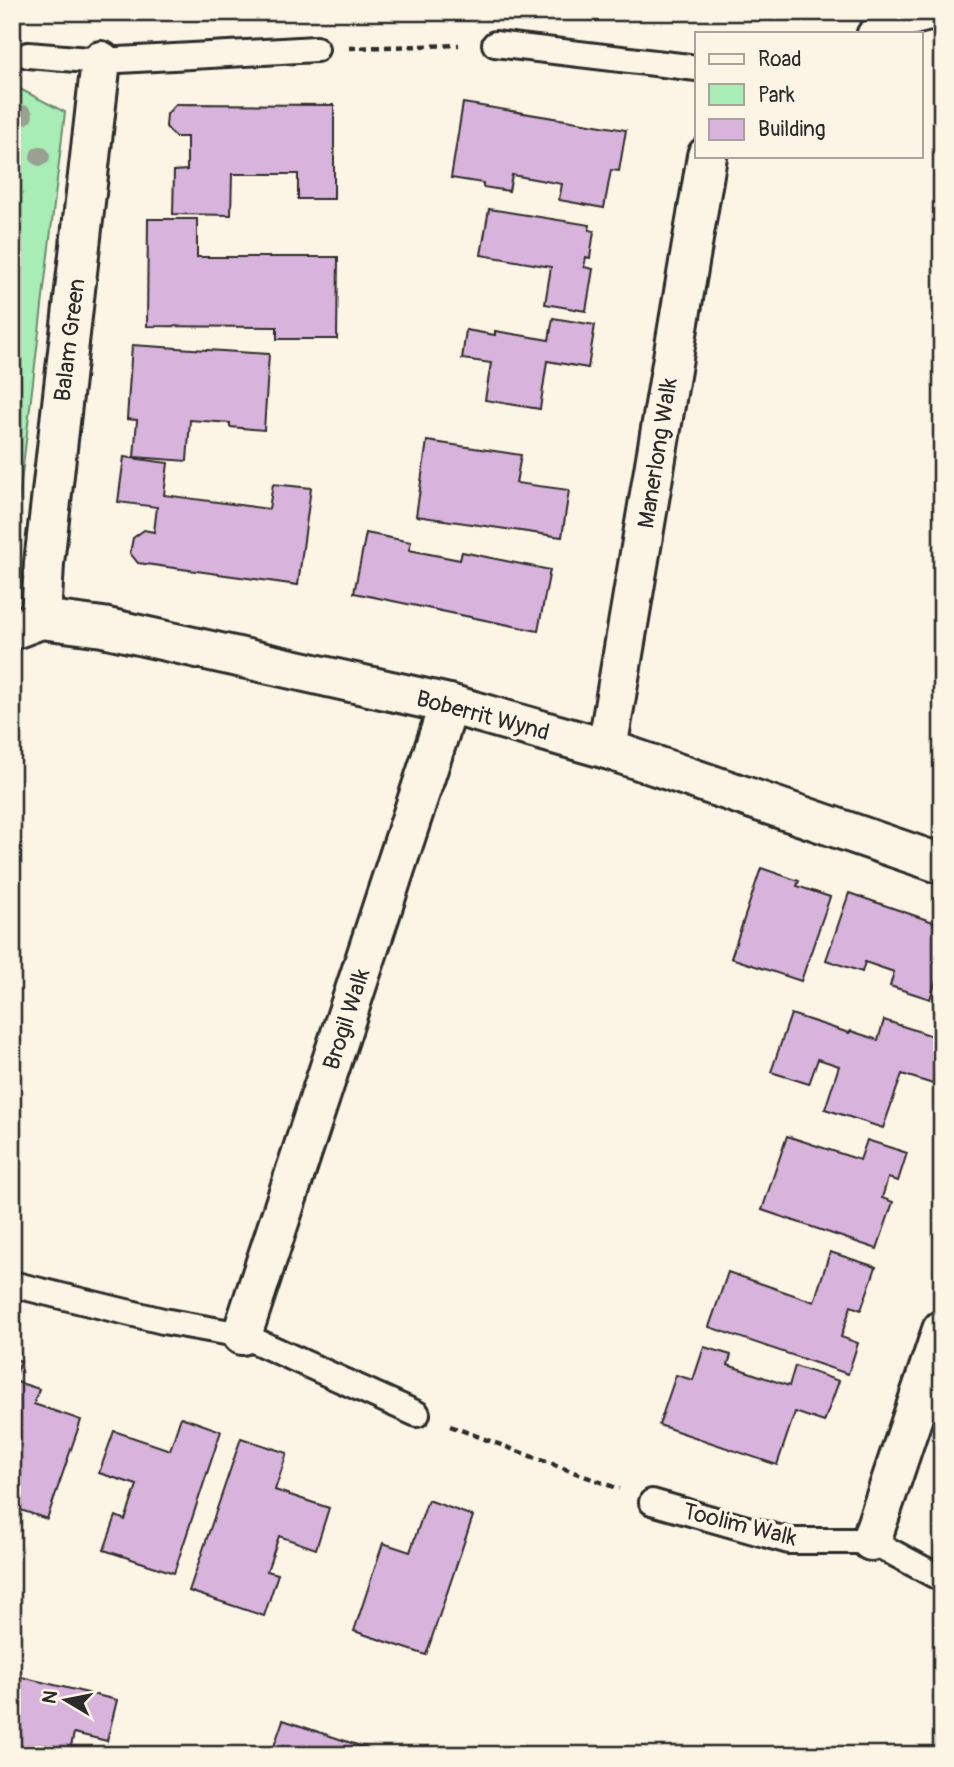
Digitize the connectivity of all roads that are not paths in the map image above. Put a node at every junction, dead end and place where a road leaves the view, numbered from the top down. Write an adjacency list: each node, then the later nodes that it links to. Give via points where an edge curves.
1 (942, 15): 2 (lane)
2 (874, 32)
3 (495, 44): 7 (lane)
4 (316, 49): 6 (lane)
5 (28, 55): 6 (lane)
6 (101, 61): 9 (street, Balam Green, via 44,563)
7 (695, 68)
8 (707, 158): 11 (street, Manerlong Walk)
9 (26, 625): 10 (street, Boberrit Wynd, via 103,627)
10 (449, 704): 11 (street, Boberrit Wynd); 15 (street, Brogil Walk)
11 (607, 749): 12 (street, Boberrit Wynd)
12 (942, 864)
13 (12, 1284): 15 (lane)
14 (942, 1330): 18 (street)
15 (242, 1335): 16 (lane)
16 (417, 1413)
17 (652, 1502): 18 (lane, Toolim Walk, via 789,1541)
18 (871, 1541): 19 (lane, Toolim Walk)
19 (942, 1579)

